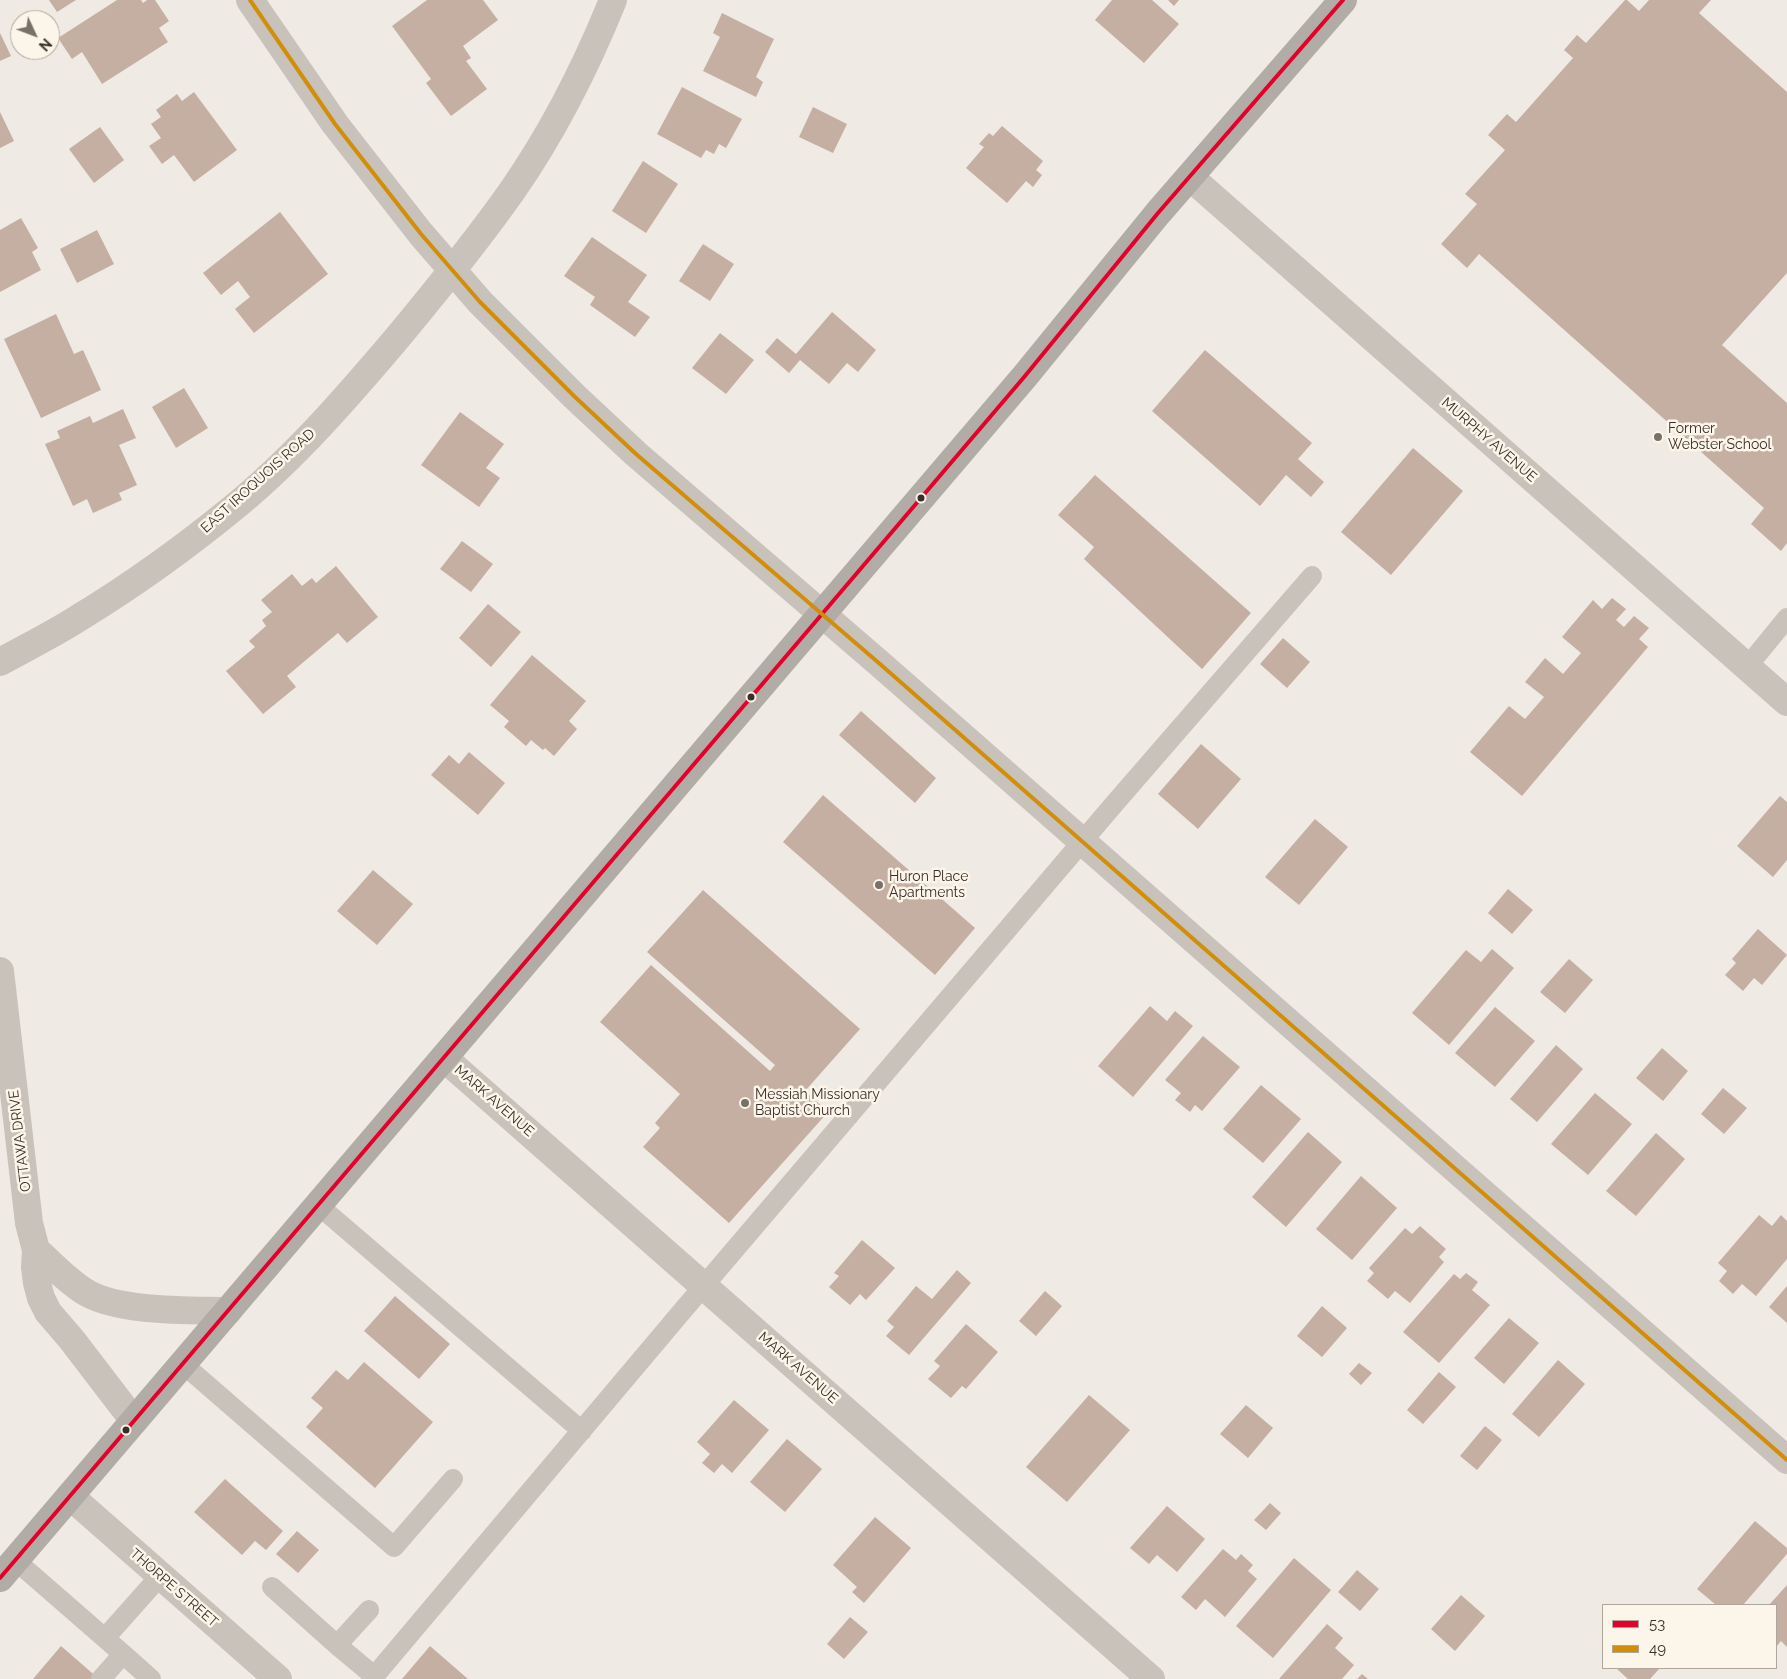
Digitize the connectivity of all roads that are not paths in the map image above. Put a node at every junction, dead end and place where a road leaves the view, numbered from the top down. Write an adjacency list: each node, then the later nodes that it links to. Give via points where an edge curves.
1 (250, 0): 5 (street, via 335,124)
2 (613, 0): 5 (street, EAST IROQUOIS ROAD, via 555,122 512,191)
3 (1342, 0): 4 (highway)
4 (1190, 177): 7 (highway); 10 (street, MURPHY AVENUE)
5 (452, 271): 7 (street, via 514,337 636,454); 9 (street, EAST IROQUOIS ROAD, via 328,417 240,502 105,601)
6 (1312, 576): 12 (lane)
7 (823, 614): 12 (street); 14 (highway)
8 (1787, 618): 10 (lane)
9 (0, 662)
10 (1747, 667): 11 (street, MURPHY AVENUE)
11 (1787, 702)
12 (1083, 842): 17 (lane); 22 (street)
13 (0, 971): 16 (street, OTTAWA DRIVE, via 29,1223)
14 (444, 1058): 15 (highway); 17 (street, MARK AVENUE)
15 (318, 1205): 18 (highway); 21 (lane)
16 (36, 1250): 18 (street, via 80,1288 114,1304); 20 (street, OTTAWA DRIVE, via 37,1283 48,1312)
17 (704, 1286): 21 (lane); 36 (street, MARK AVENUE)
18 (228, 1311): 19 (highway)
19 (182, 1364): 20 (highway); 23 (lane, via 394,1547)
20 (134, 1421): 24 (highway)
21 (582, 1431): 32 (lane)
22 (1787, 1460)
23 (452, 1479)
24 (70, 1496): 25 (highway); 26 (street, THORPE STREET)
25 (8, 1569): 29 (lane)
26 (160, 1576): 29 (lane); 35 (street, THORPE STREET)
27 (272, 1588): 30 (lane)
28 (368, 1610): 30 (lane)
29 (105, 1638): 31 (lane)
30 (337, 1645): 32 (lane)
31 (123, 1654): 33 (lane); 34 (lane)
32 (373, 1678)
33 (101, 1679)
34 (151, 1679)
35 (278, 1679)
36 (1151, 1679)

